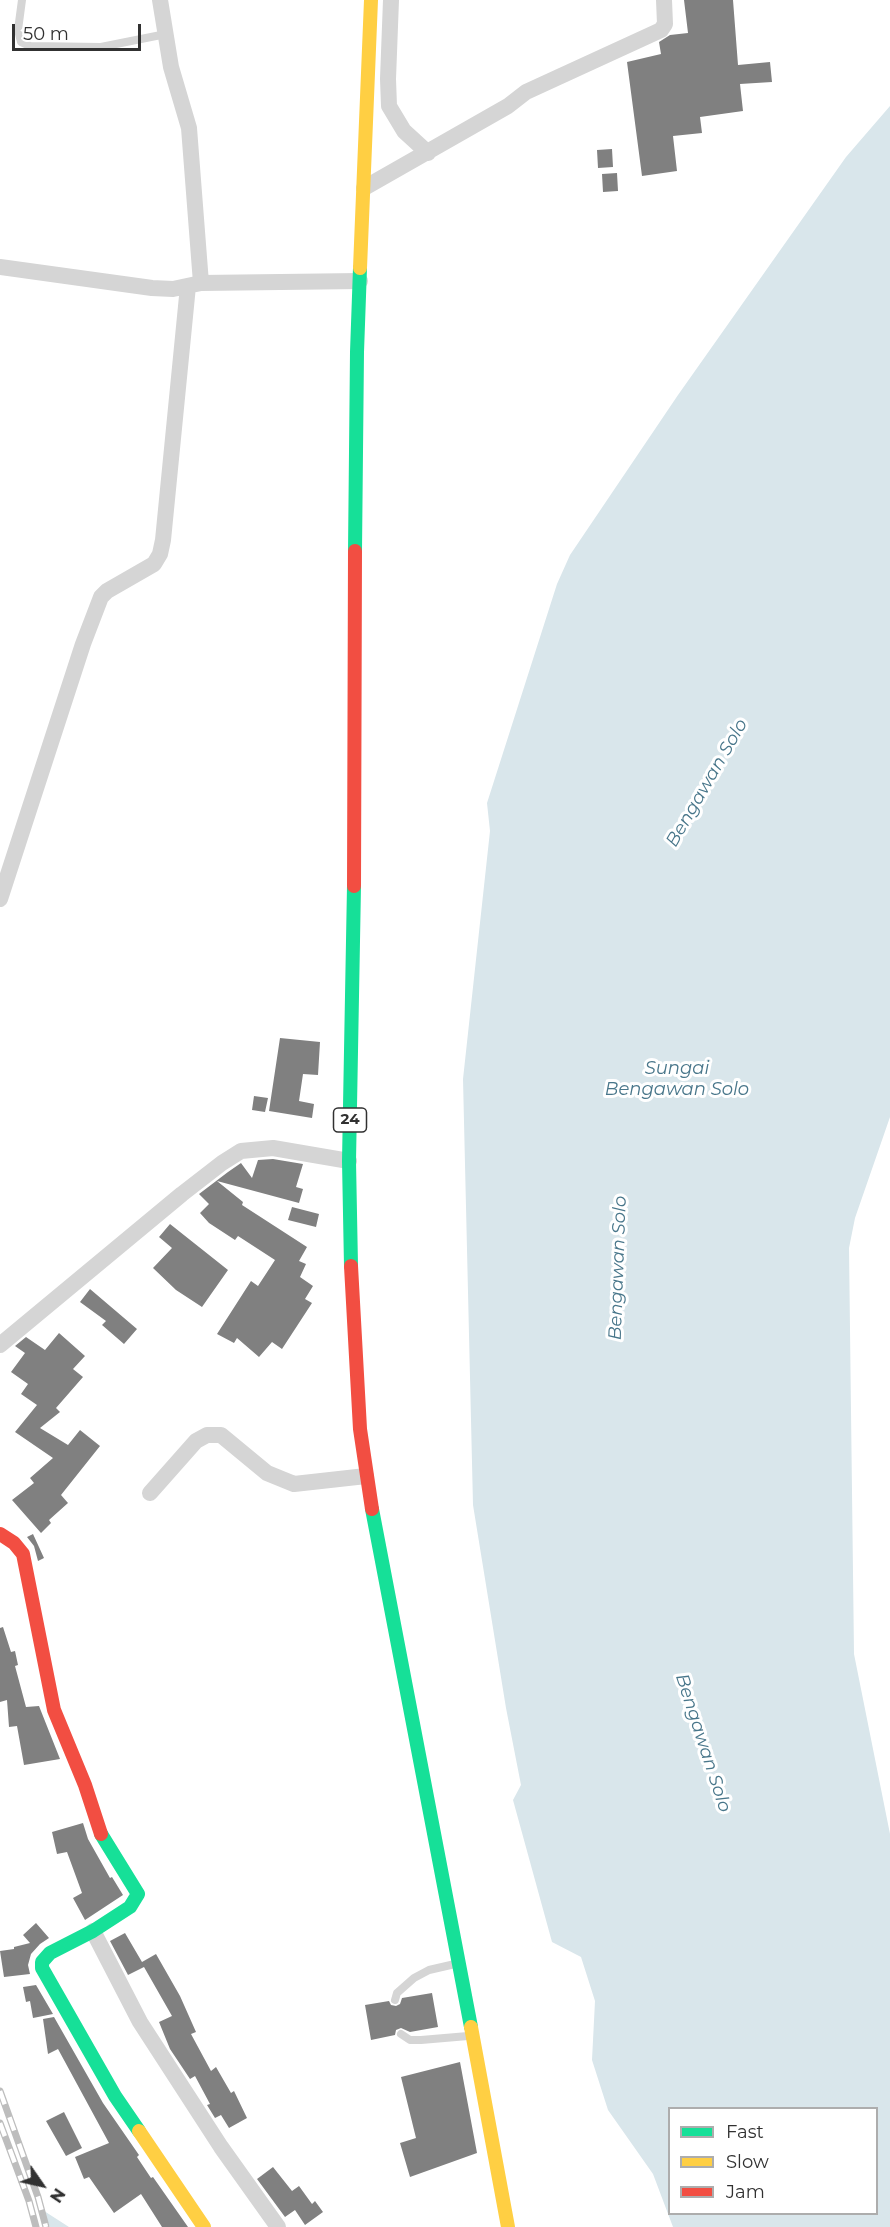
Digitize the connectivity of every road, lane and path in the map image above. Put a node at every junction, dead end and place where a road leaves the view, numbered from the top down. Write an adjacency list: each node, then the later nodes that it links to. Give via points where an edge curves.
1 (21, 0): 6 (lane, via 18,30 21,42 30,46 101,47)
2 (160, 0): 6 (street)
3 (370, 0): 8 (main road, 24)
4 (391, 0): 7 (street, via 389,106 404,131)
5 (664, 0): 7 (street, via 665,24 661,30 526,92)
6 (166, 34): 11 (street, via 189,128)
7 (428, 153): 8 (street)
8 (364, 188): 10 (main road, 24)
9 (0, 267): 11 (street, via 153,288)
10 (360, 281): 11 (street); 13 (main road, 24)
11 (194, 284): 12 (street, via 160,554 154,564 101,597)
12 (0, 899)
13 (349, 1161): 14 (street, via 273,1148 240,1151 182,1194); 15 (main road, 24, via 356,1376)
14 (0, 1345)
15 (366, 1476): 16 (street, via 294,1484 267,1473 221,1435 207,1435 196,1441); 19 (main road, 24)
16 (150, 1493)
17 (0, 1534): 18 (main road, via 23,1554 54,1710 100,1832 137,1891 135,1903)
18 (93, 1931): 23 (main road, via 50,1953 42,1968 116,2096); 24 (street, via 140,2022)
19 (458, 1963): 20 (lane, via 414,1978); 22 (main road, 24)
20 (395, 2000)
21 (401, 2034): 22 (lane, via 410,2040)
22 (471, 2036): 25 (main road, 24)
23 (204, 2227)
24 (278, 2227)
25 (508, 2227)

